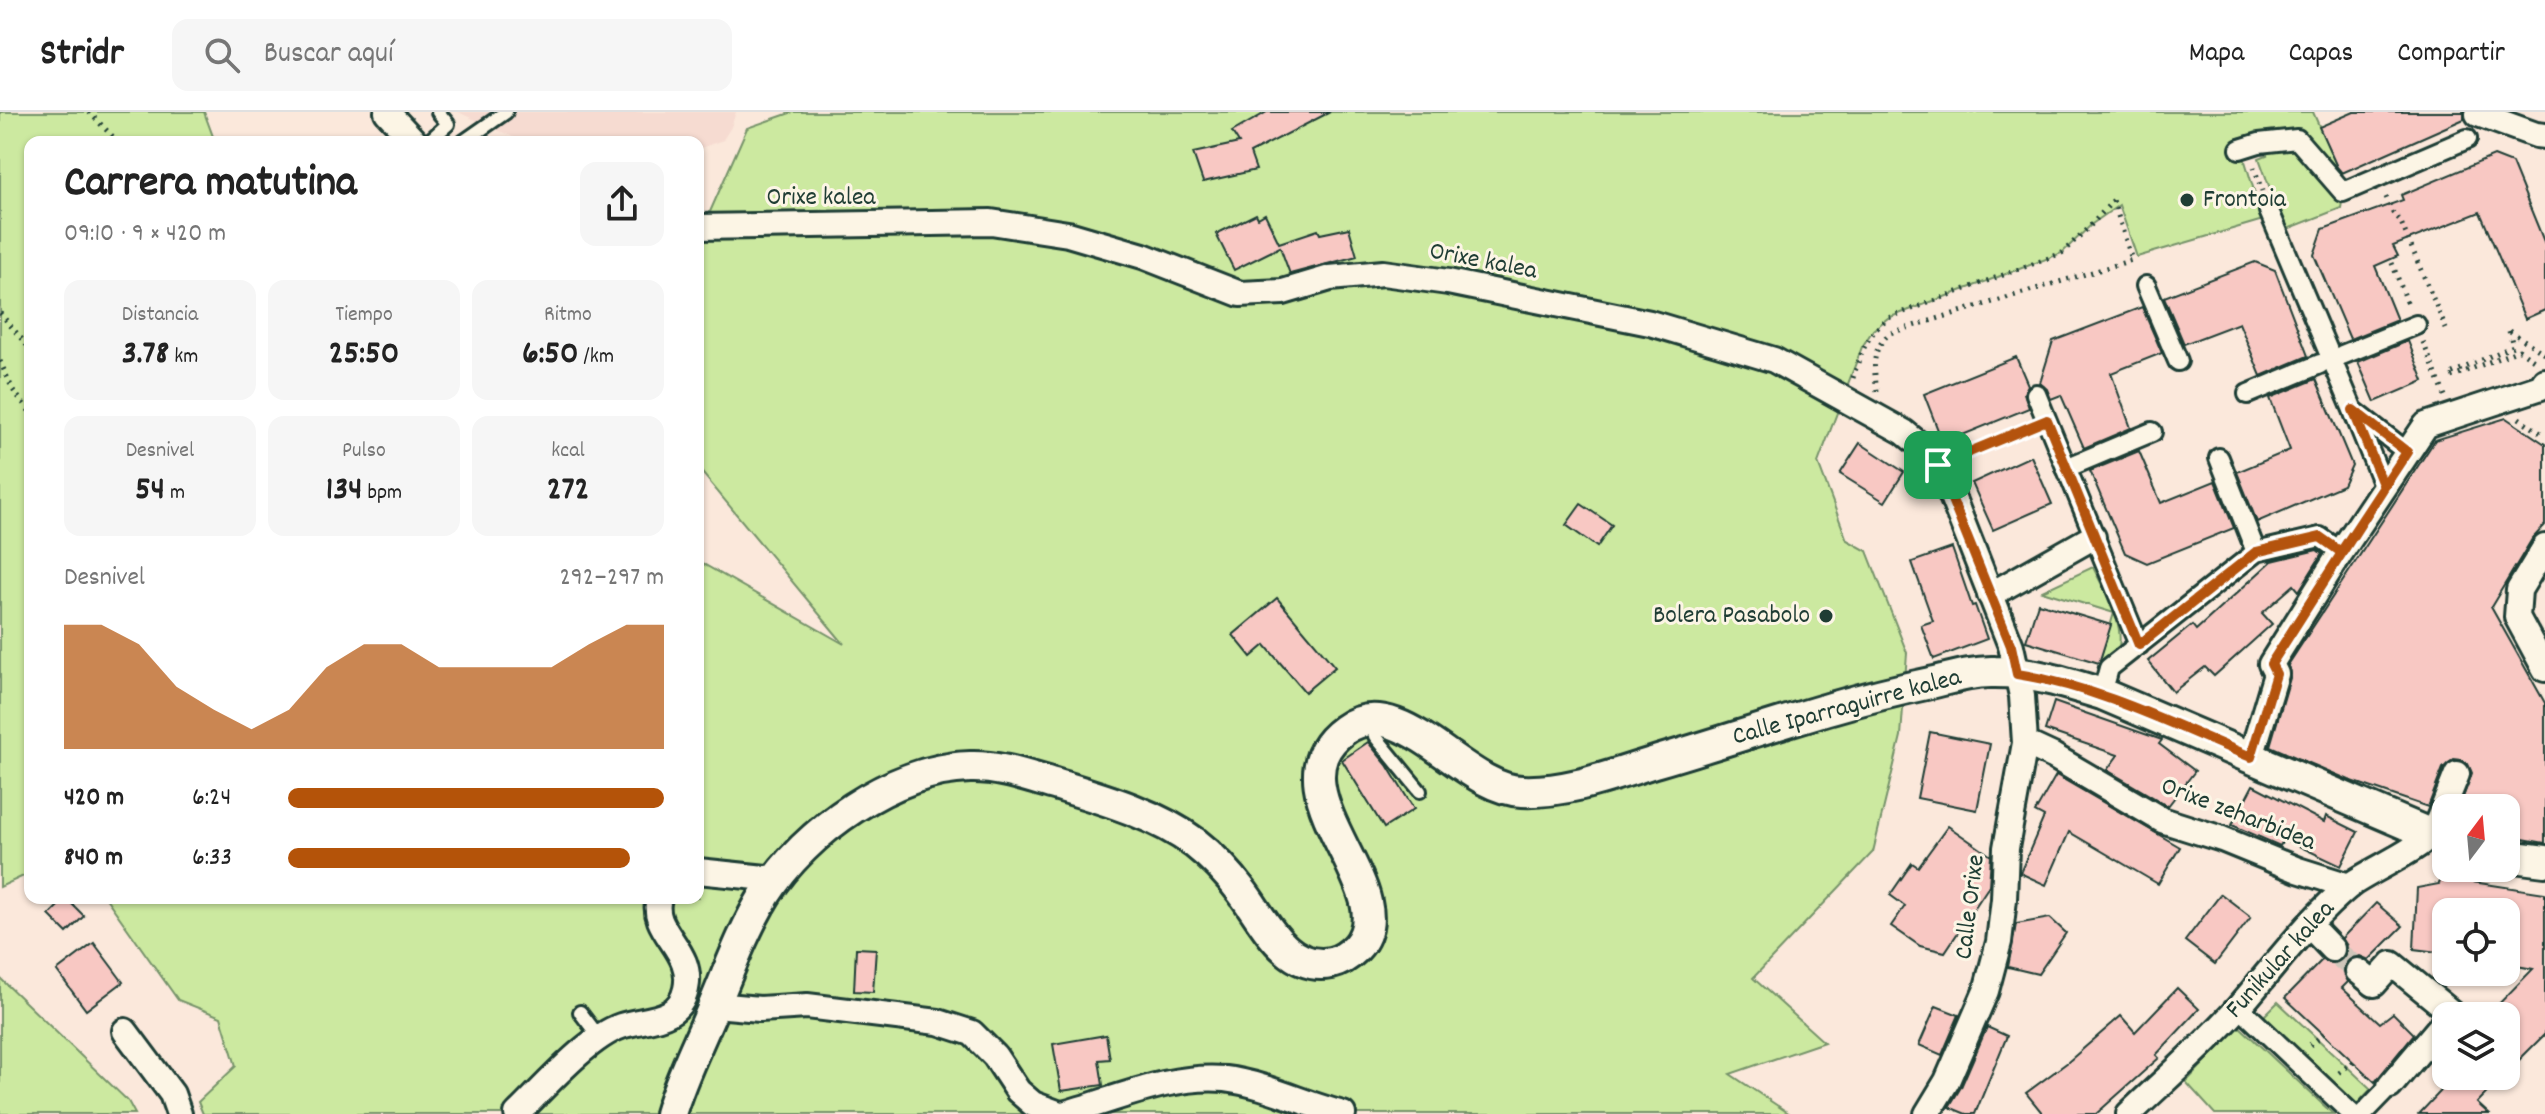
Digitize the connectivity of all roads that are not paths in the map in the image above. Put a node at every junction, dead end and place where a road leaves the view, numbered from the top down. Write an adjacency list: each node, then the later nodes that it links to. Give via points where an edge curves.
1 (387, 112): 6 (street)
2 (438, 112): 5 (lane)
3 (506, 112): 9 (lane)
4 (2478, 114): 10 (street)
5 (448, 124): 7 (lane); 8 (lane)
6 (409, 136)
7 (435, 136)
8 (458, 136)
9 (472, 136)
10 (2545, 136)
11 (2467, 139): 12 (street, via 2343,192 2297,139)
12 (2244, 148)
13 (2269, 211): 23 (street)
14 (704, 227): 33 (street, Orixe kalea, via 991,222 1068,234 1240,294 1283,292 1330,278 1383,273 1650,323 1774,360 1904,432 1938,465)
15 (2146, 286): 18 (street)
16 (2416, 325): 17 (street)
17 (2342, 355)
18 (2178, 361)
19 (2320, 364): 22 (street)
20 (2545, 381): 25 (street, via 2541,387 2426,425)
21 (2036, 394): 27 (street)
22 (2248, 394)
23 (2353, 410): 25 (street); 28 (street)
24 (2152, 432): 27 (street)
25 (2407, 452): 28 (street)
26 (2219, 458): 31 (street)
27 (2066, 468): 29 (street)
28 (2384, 487): 32 (street)
29 (2093, 537): 33 (street); 34 (street)
30 (2545, 547): 35 (street, via 2519,590 2517,617)
31 (2256, 552): 32 (street, via 2320,537); 34 (street)
32 (2341, 552): 40 (street, via 2271,664 2276,674)
33 (1990, 595): 36 (street, Orixe kalea)
34 (2139, 645): 37 (street, via 2109,668)
35 (2545, 669)
36 (2017, 674): 37 (street, Calle Iparraguirre kalea); 38 (street, Calle Iparraguirre kalea, via 1991,671 1887,692 1575,785 1522,791 1491,784 1409,730); 39 (street, Orixe kalea)
37 (2102, 694): 40 (street, Calle Iparraguirre kalea)
38 (1377, 719): 42 (lane, via 1375,736); 49 (street, via 1347,727 1335,738 1320,769 1324,805 1361,884 1368,915 1363,940 1329,964 1290,954 1227,873 1166,825 1078,791 1003,770 948,769 899,784 836,821)
39 (2025, 743): 50 (street, Orixe zeharbidea, via 2162,820); 68 (street, Calle Orixe, via 2006,848 1996,954 1986,991)
40 (2251, 757): 44 (street, Calle Iparraguirre kalea)
41 (2457, 774): 43 (street)
42 (1420, 791)
43 (2450, 794)
44 (2432, 835)
45 (2432, 839): 50 (street, Funikular kalea)
46 (2520, 858): 47 (street)
47 (2545, 861)
48 (704, 872): 49 (street)
49 (776, 879): 56 (street, via 750,923)
50 (2349, 886): 52 (street, Funikular kalea)
51 (659, 904): 60 (street, via 658,918 684,957 686,990 678,1006 657,1020 621,1026)
52 (2309, 925): 53 (street); 57 (street, Funikular kalea)
53 (2332, 949)
54 (2358, 971): 55 (street, via 2374,984 2392,964)
55 (2439, 1002)
56 (715, 1005): 65 (street); 66 (street, via 807,1006 938,1022 972,1033 1018,1091 1033,1104)
57 (2239, 1007): 69 (street, Funikular kalea); 70 (street)
58 (580, 1012): 60 (lane)
59 (125, 1031): 63 (street, via 172,1094)
60 (599, 1037): 64 (street)
61 (2432, 1037): 62 (street)
62 (2390, 1086): 71 (street)
63 (179, 1114)
64 (517, 1114)
65 (670, 1114)
66 (1061, 1114): 67 (street, via 1196,1078 1240,1083)
67 (1343, 1114)
68 (1927, 1114)
69 (2129, 1114)
70 (2352, 1114)
71 (2363, 1114)

